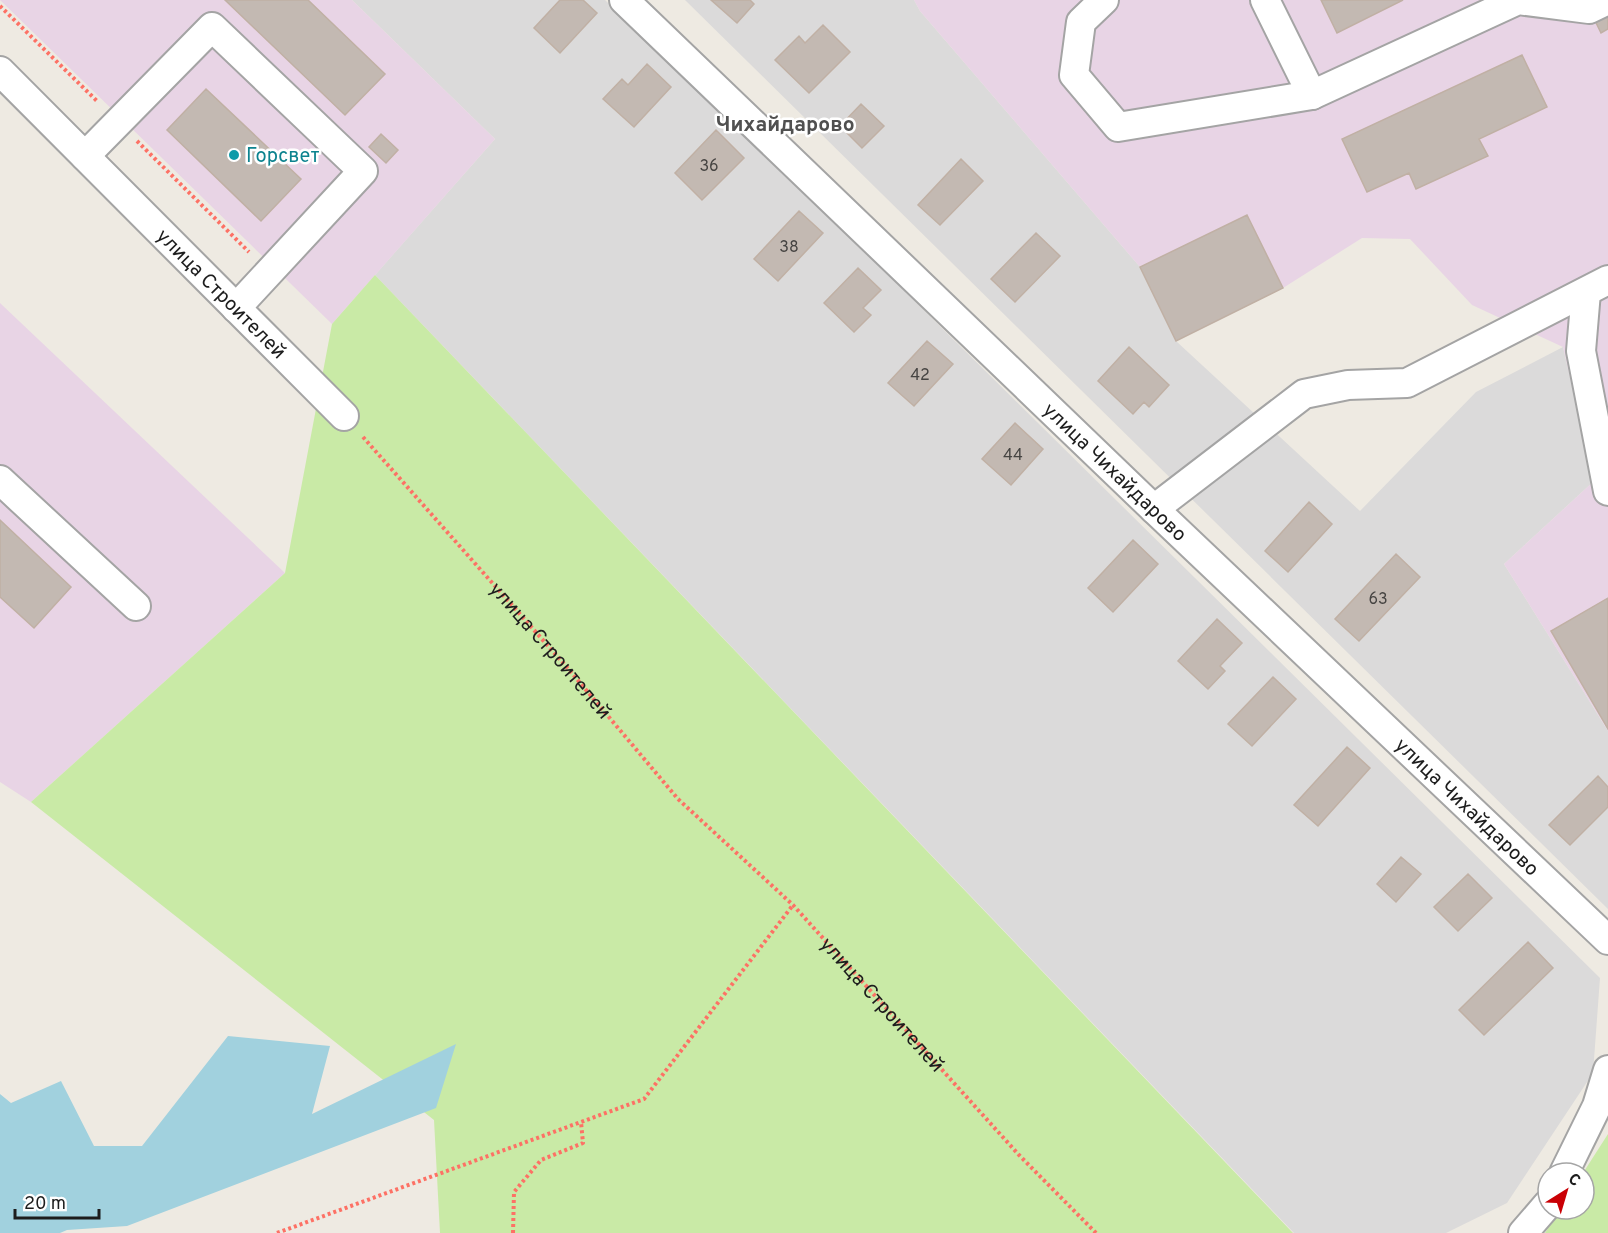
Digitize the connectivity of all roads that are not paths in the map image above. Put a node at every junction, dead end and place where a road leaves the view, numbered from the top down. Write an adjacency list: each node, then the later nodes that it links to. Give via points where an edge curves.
1 (624, 0): 13 (street, улица Чихайдарово)
2 (1104, 0): 6 (street, via 1081,22 1074,75 1118,127)
3 (1265, 0): 6 (street)
4 (1608, 0): 6 (street, via 1589,9 1518,0)
5 (0, 71): 7 (street, улица Строителей)
6 (1312, 95)
7 (86, 156): 9 (street, улица Строителей); 9 (street, via 212,27 363,171)
8 (1597, 286): 12 (street, via 1581,351); 13 (street, via 1407,383 1348,385 1304,394)
9 (236, 308): 10 (street, улица Строителей)
10 (344, 416)
11 (0, 480): 14 (street)
12 (1608, 491)
13 (1154, 509): 15 (street, улица Чихайдарово)
14 (136, 606)
15 (1608, 940)
16 (1608, 1070): 17 (street, via 1597,1106)
17 (1569, 1161)
18 (1536, 1218): 19 (street)
19 (1523, 1233)

